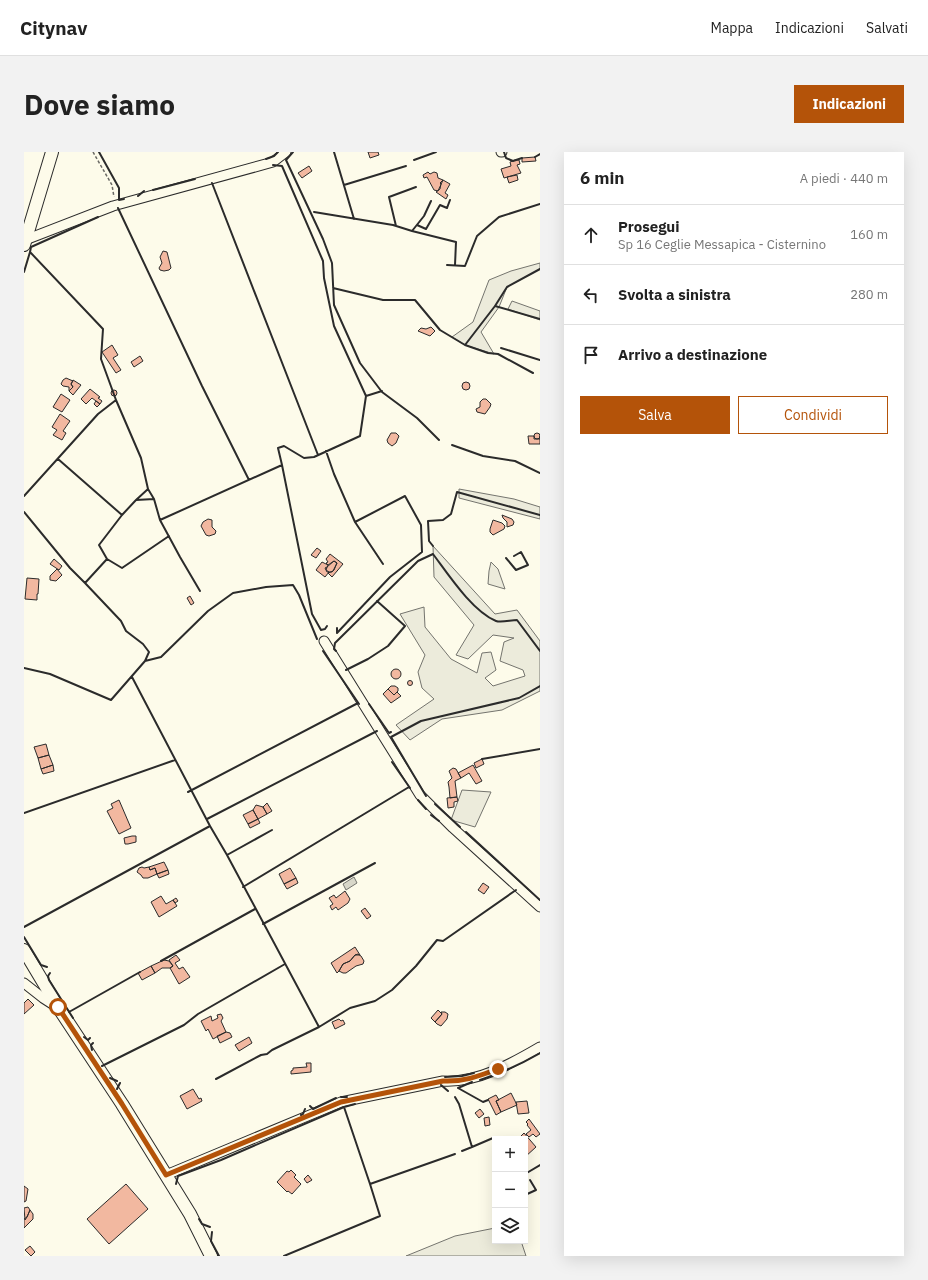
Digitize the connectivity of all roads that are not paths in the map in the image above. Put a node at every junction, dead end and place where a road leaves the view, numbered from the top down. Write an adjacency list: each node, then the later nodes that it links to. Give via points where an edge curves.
1 (52, 152): 3 (main road)
2 (286, 152): 3 (street, via 273,162 116,206)
3 (25, 243)
4 (324, 641): 5 (street, via 420,795)
5 (540, 907)
6 (24, 950): 8 (main road)
7 (24, 983): 8 (street)
8 (58, 1007): 10 (main road)
9 (540, 1047): 10 (street, via 498,1069 470,1079 443,1081 341,1102)
10 (166, 1175): 11 (main road, via 190,1214)
11 (211, 1256)

